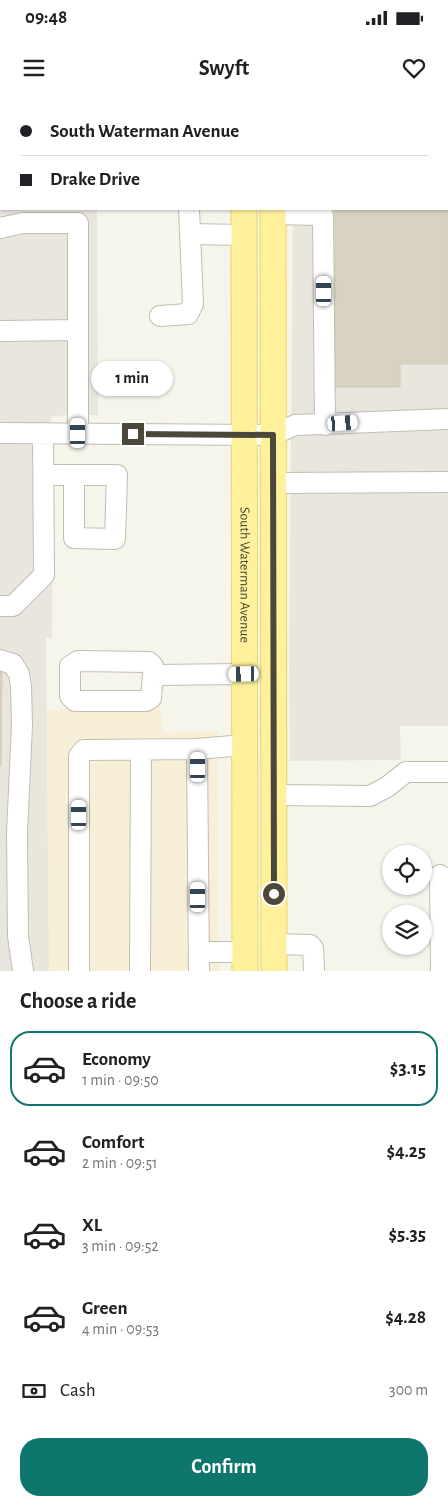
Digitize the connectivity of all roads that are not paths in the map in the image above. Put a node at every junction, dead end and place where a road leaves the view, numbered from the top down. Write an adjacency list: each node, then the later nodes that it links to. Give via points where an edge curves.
1 (189, 210): 6 (street)
2 (244, 210): 7 (main road, South Waterman Avenue)
3 (273, 212): 4 (street); 17 (main road)
4 (323, 212): 12 (street)
5 (0, 228): 9 (street, via 22,223 78,223)
6 (190, 234): 7 (street); 8 (street, via 193,304 188,314)
7 (244, 235): 16 (main road, South Waterman Avenue)
8 (160, 316)
9 (78, 330): 10 (street); 15 (street)
10 (0, 331)
11 (448, 419): 12 (street)
12 (325, 425): 17 (street, via 295,425)
13 (0, 433): 14 (street)
14 (43, 433): 15 (street); 18 (street)
15 (78, 433): 16 (street)
16 (244, 435): 17 (street); 24 (main road, South Waterman Avenue)
17 (273, 435): 21 (main road)
18 (44, 475): 19 (street); 22 (street, via 44,574 13,606)
19 (74, 475)
20 (448, 482): 21 (street)
21 (274, 483): 30 (main road)
22 (0, 606)
23 (0, 660): 36 (street, via 13,664 21,686 18,936)
24 (244, 674): 25 (street); 26 (main road, South Waterman Avenue)
25 (153, 675)
26 (244, 745): 27 (street); 31 (main road, via 259,752 259,797); 35 (main road, South Waterman Avenue)
27 (198, 748): 28 (street); 34 (street)
28 (141, 750): 37 (street, via 84,750 79,756); 38 (street)
29 (448, 772): 30 (street, via 406,772 370,796)
30 (274, 795): 31 (main road)
31 (274, 860): 33 (main road)
32 (440, 875): 41 (street)
33 (274, 944): 39 (main road); 40 (street, via 310,945 313,948)
34 (199, 962): 35 (street)
35 (245, 962)
36 (23, 971)
37 (79, 971)
38 (140, 971)
39 (274, 971)
40 (314, 971)
41 (441, 971)

